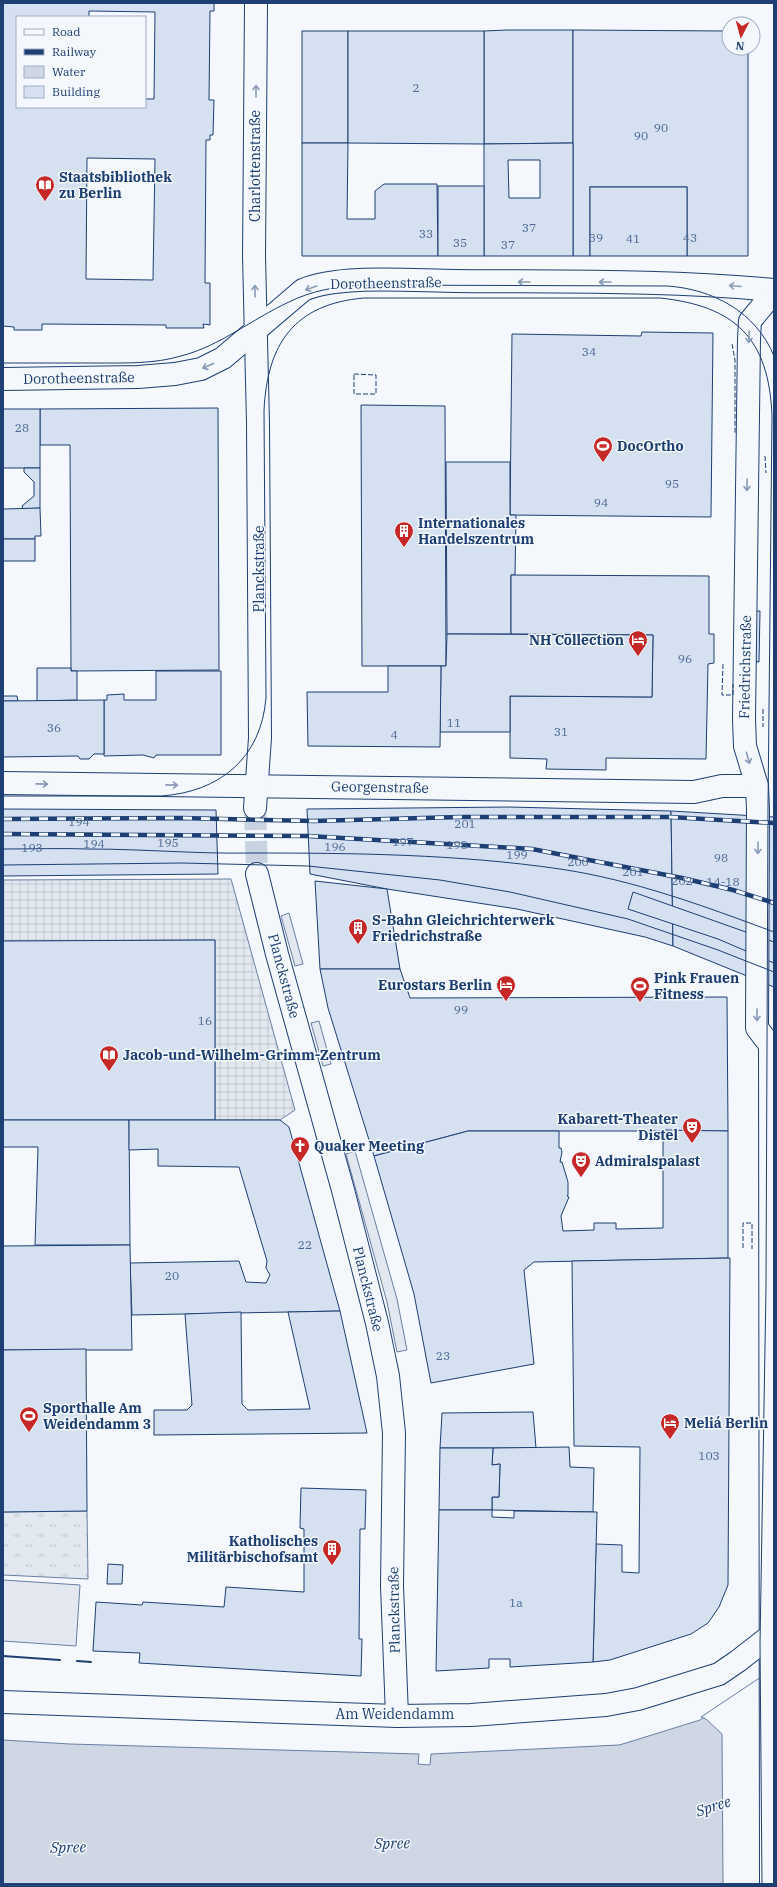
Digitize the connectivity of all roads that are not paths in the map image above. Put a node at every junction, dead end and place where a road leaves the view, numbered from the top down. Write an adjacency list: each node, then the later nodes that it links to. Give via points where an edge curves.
1 (256, 3): 3 (street, Charlottenstraße, one-way to 1)
2 (774, 291): 3 (street, Dorotheenstraße, one-way to 3, via 665,282 341,282 321,284 303,290); 7 (street, Friedrichstraße, one-way to 7, via 750,321 749,339 744,726 745,746)
3 (256, 330): 4 (street, Dorotheenstraße, one-way to 4, via 223,358 201,369 187,372 82,379); 6 (street, Planckstraße, via 260,738)
4 (3, 379)
5 (3, 783): 6 (street, Georgenstraße, one-way to 6)
6 (256, 786): 7 (street, Georgenstraße, via 694,792 722,786); 8 (street, Planckstraße)
7 (757, 786): 10 (street, Friedrichstraße, one-way to 10, via 757,1028)
8 (255, 808)
9 (257, 874): 13 (street, Planckstraße, via 343,1190 388,1376 394,1433 392,1586)
10 (772, 1046): 11 (street, Friedrichstraße)
11 (772, 1634): 13 (street, Am Weidendamm, via 719,1674 627,1702 471,1714); 14 (street, Friedrichstraße)
12 (3, 1702): 13 (street, Am Weidendamm)
13 (397, 1716)
14 (771, 1884)

